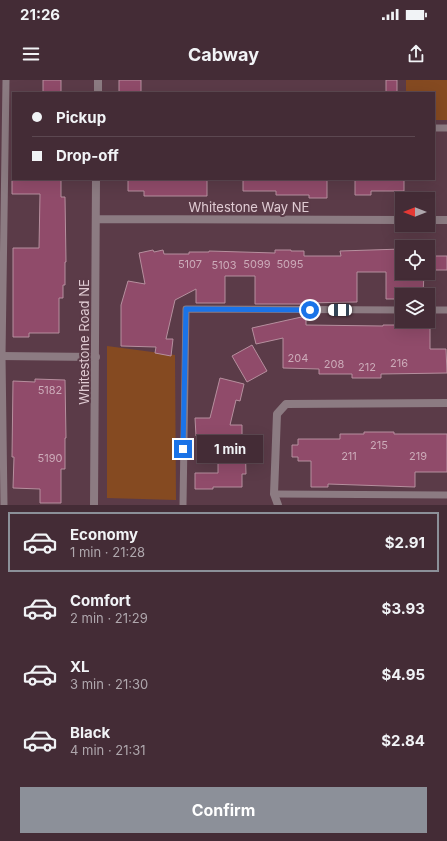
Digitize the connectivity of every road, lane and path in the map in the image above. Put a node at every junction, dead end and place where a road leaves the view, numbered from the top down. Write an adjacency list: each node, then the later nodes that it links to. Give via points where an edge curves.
1 (6, 80): 14 (lane)
2 (98, 80): 3 (street)
3 (98, 92)
4 (435, 128): 5 (lane)
5 (447, 128)
6 (96, 180): 7 (street, Whitestone Road NE)
7 (97, 219): 8 (street, Whitestone Way NE); 15 (street, Whitestone Road NE)
8 (395, 220)
9 (435, 220): 10 (street)
10 (447, 220)
11 (395, 310): 21 (lane, via 186,309)
12 (435, 310): 13 (lane)
13 (447, 310)
14 (1, 356): 15 (street); 19 (lane)
15 (96, 357): 20 (street, Whitestone Road NE)
16 (447, 404): 17 (street, via 286,404 277,414)
17 (274, 494): 18 (lane); 22 (street)
18 (447, 495)
19 (4, 505)
20 (94, 505)
21 (183, 505)
22 (278, 505)

